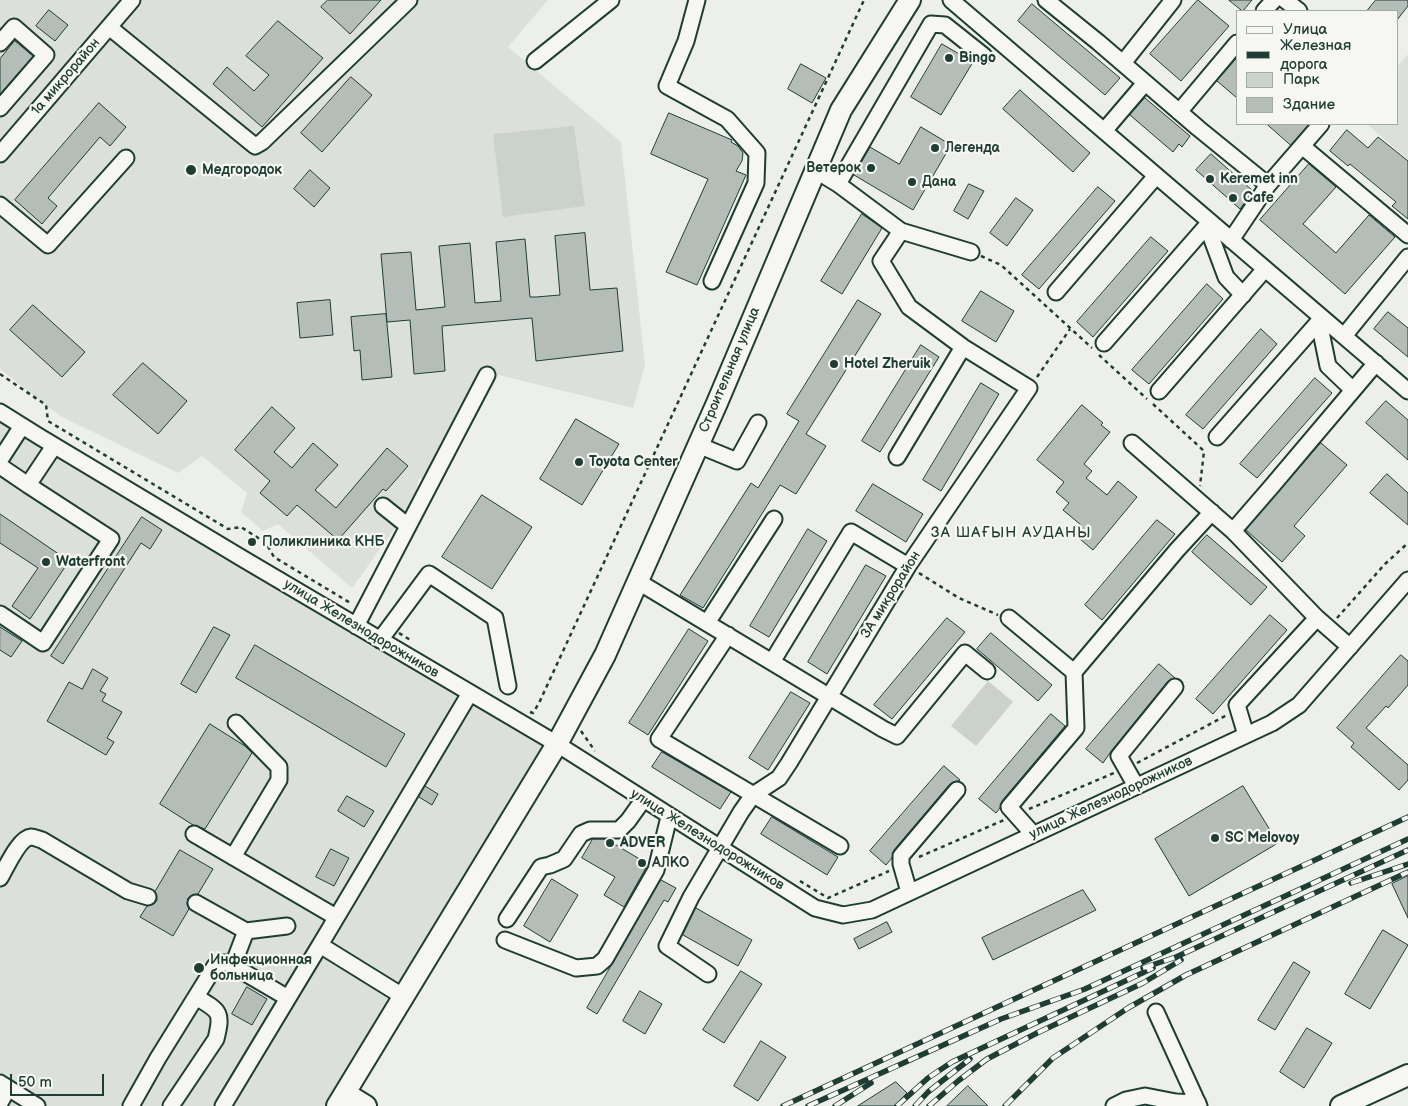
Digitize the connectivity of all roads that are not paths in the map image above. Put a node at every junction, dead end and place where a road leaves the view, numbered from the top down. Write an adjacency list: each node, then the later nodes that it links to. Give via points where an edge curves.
1 (132, 0): 13 (street, 1а микрорайон)
2 (408, 0): 13 (street, via 255,146)
3 (611, 0): 17 (street)
4 (698, 0): 39 (street, via 686,41 667,86 727,119 757,153 756,183)
5 (910, 0): 27 (main road, Строительная улица, via 841,110)
6 (951, 0): 23 (street)
7 (1046, 0): 18 (street)
8 (1173, 0): 18 (street)
9 (1274, 0): 11 (street)
10 (1285, 0): 12 (street)
11 (1265, 10)
12 (1298, 10)
13 (109, 27): 25 (street, 1а микрорайон)
14 (0, 43): 20 (street, via 14,27 46,55)
15 (1236, 45): 21 (street)
16 (984, 56): 29 (street, via 945,25 931,24)
17 (535, 62)
18 (1123, 63): 19 (street)
19 (1145, 83): 21 (street); 23 (street)
20 (0, 108)
21 (1179, 112): 30 (street)
22 (1320, 125): 24 (street)
23 (1104, 130): 28 (street)
24 (1302, 146): 30 (street); 34 (street)
25 (0, 154)
26 (126, 158): 31 (street, via 48,246)
27 (815, 170): 29 (street); 56 (main road, Строительная улица)
28 (1156, 176): 32 (street); 40 (street)
29 (838, 184): 33 (street)
30 (1268, 185): 35 (street)
31 (0, 205)
32 (1208, 224): 35 (street); 41 (street, via 1226,277); 44 (street)
33 (901, 231): 36 (street); 45 (street, via 881,260 908,307)
34 (1408, 235)
35 (1231, 240): 38 (street)
36 (971, 252)
37 (1408, 257): 43 (street)
38 (1265, 269): 41 (street); 42 (street)
39 (712, 281)
40 (1056, 292)
41 (1243, 295): 49 (street)
42 (1320, 320): 43 (street); 48 (street, via 1328,366); 54 (street)
43 (1344, 336): 46 (street)
44 (1104, 343)
45 (963, 347): 58 (street); 67 (street, 3А микрорайон, via 1029,388)
46 (1376, 363): 48 (street); 50 (street)
47 (487, 375): 65 (street)
48 (1353, 390): 66 (street)
49 (1159, 391)
50 (1408, 391)
51 (0, 412): 53 (street, улица Железнодорожников)
52 (758, 423): 56 (street, via 736,461)
53 (22, 426): 57 (street, улица Железнодорожников); 59 (street)
54 (1217, 437)
55 (1132, 443): 63 (street)
56 (698, 444): 68 (main road, Строительная улица)
57 (54, 446): 61 (street); 74 (street, улица Железнодорожников)
58 (897, 457)
59 (0, 460)
60 (0, 466): 61 (street)
61 (28, 485): 70 (street, via 111,540 43,643)
62 (383, 506): 65 (street)
63 (1212, 512): 66 (street); 80 (street)
64 (774, 519): 72 (street)
65 (408, 526): 74 (street)
66 (1233, 530): 73 (street)
67 (908, 566): 78 (street, via 851,532); 84 (street, 3А микрорайон)
68 (637, 581): 72 (street); 87 (main road, Строительная улица, via 605,655)
69 (1407, 583): 77 (street, улица Железнодорожников)
70 (0, 614)
71 (1009, 618): 80 (street)
72 (707, 623): 75 (street)
73 (1323, 623): 77 (street); 86 (street, via 1237,704)
74 (356, 626): 76 (street, улица Железнодорожников)
75 (728, 635): 78 (street); 90 (street, via 659,739)
76 (380, 640): 81 (street, via 429,574 495,618); 83 (street, улица Железнодорожников)
77 (1350, 647): 86 (street, улица Железнодорожников, via 1299,705)
78 (772, 662): 84 (street)
79 (987, 671): 84 (street, via 966,653 897,736)
80 (1074, 672): 94 (street, via 1076,728 1009,807)
81 (508, 686)
82 (1175, 687): 88 (street, via 1119,756)
83 (470, 693): 87 (street, улица Железнодорожников); 102 (street)
84 (830, 696): 90 (street, 3А микрорайон, via 779,778)
85 (236, 723): 97 (street, via 279,767 279,780)
86 (1246, 735): 88 (street, улица Железнодорожников)
87 (557, 744): 91 (street, улица Железнодорожников); 111 (main road, Строительная улица)
88 (1136, 786): 94 (street, улица Железнодорожников)
89 (957, 790): 99 (street, via 903,852 900,860)
90 (753, 795): 95 (street); 96 (street, 3А микрорайон)
91 (643, 800): 92 (street, улица Железнодорожников); 103 (street, via 619,830 590,830 581,834 564,859 541,867)
92 (670, 817): 96 (street, улица Железнодорожников); 106 (street, via 656,870 605,959 597,966 576,968)
93 (194, 834): 97 (street)
94 (1033, 834): 99 (street, улица Железнодорожников)
95 (840, 846)
96 (720, 849): 99 (street, улица Железнодорожников, via 815,908 843,916 872,910); 109 (street, 3А микрорайон, via 667,946)
97 (233, 857): 102 (street)
98 (0, 878): 100 (street, via 20,845 32,836 128,891)
99 (909, 892)
100 (148, 897)
101 (196, 903): 105 (street)
102 (336, 917): 107 (street)
103 (507, 919)
104 (287, 926): 105 (street)
105 (246, 931): 108 (street)
106 (505, 940)
107 (320, 945): 111 (street); 112 (street)
108 (233, 965): 110 (street, via 222,962 215,966); 112 (street)
109 (708, 974)
110 (196, 997): 120 (street); 121 (street, via 217,1011 219,1026 216,1039)
111 (404, 997): 116 (main road, Строительная улица)
112 (288, 998): 122 (street)
113 (1156, 1012): 118 (street)
114 (1408, 1075): 125 (main road)
115 (4, 1086): 117 (street); 119 (street)
116 (341, 1100): 123 (main road)
117 (0, 1103)
118 (1198, 1105): 124 (street, via 1145,1096)
119 (37, 1106)
120 (131, 1106)
121 (171, 1106)
122 (223, 1106)
123 (366, 1106)
124 (1114, 1106)
125 (1341, 1106)

